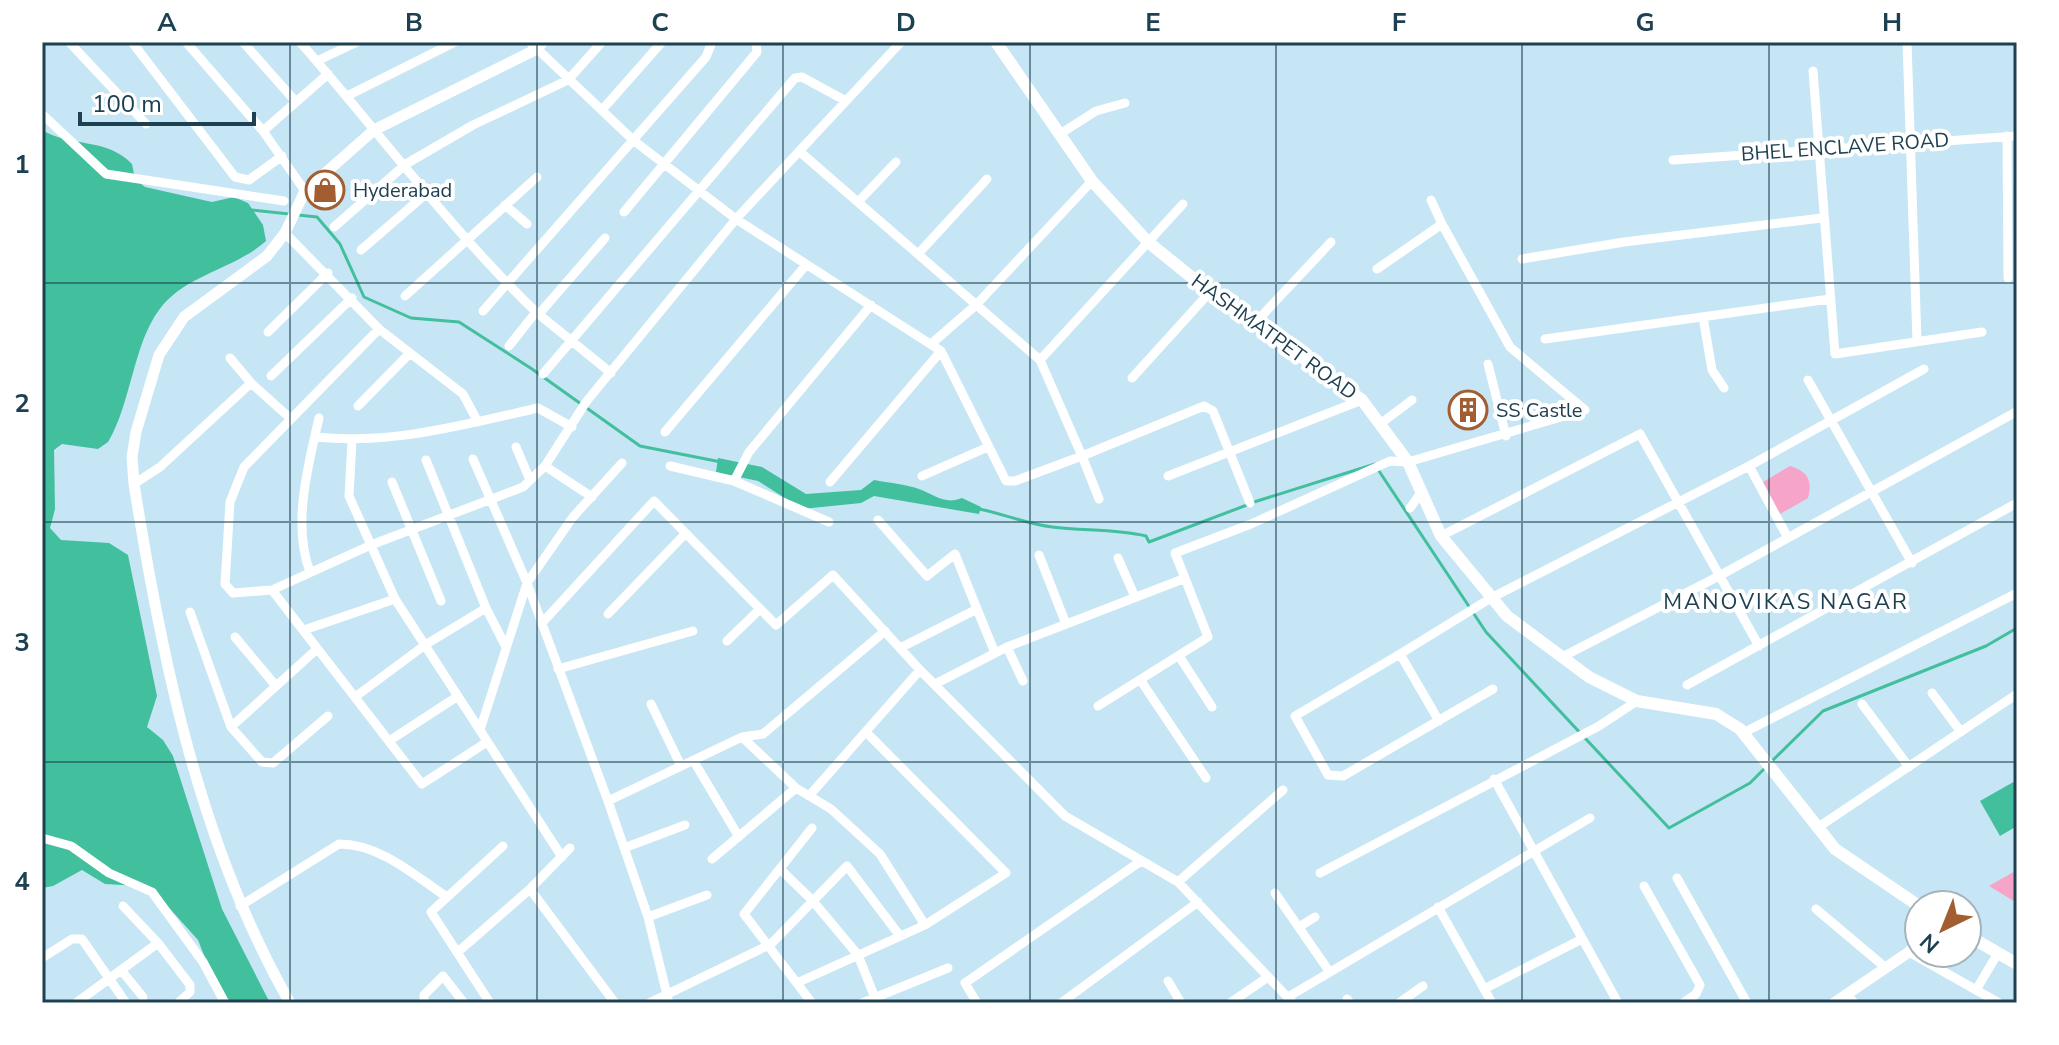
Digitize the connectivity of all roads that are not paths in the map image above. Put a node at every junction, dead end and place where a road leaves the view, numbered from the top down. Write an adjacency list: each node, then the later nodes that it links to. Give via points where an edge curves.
1 (69, 42): 26 (street)
2 (132, 42): 35 (street, via 235,177 249,180)
3 (186, 42): 28 (street)
4 (243, 42): 22 (street)
5 (300, 42): 16 (street)
6 (357, 42): 16 (street)
7 (455, 42): 20 (street)
8 (602, 42): 19 (street)
9 (662, 42): 24 (street)
10 (712, 42): 31 (street, via 706,57)
11 (756, 42): 37 (street, via 757,52)
12 (901, 42): 21 (street)
13 (996, 42): 29 (main road, HASHMATPET ROAD)
14 (1907, 42): 32 (street)
15 (537, 44): 19 (street); 27 (street)
16 (317, 61): 18 (street)
17 (1813, 71): 33 (street)
18 (328, 74): 20 (street); 22 (street)
19 (568, 80): 24 (street); 39 (street)
20 (347, 96): 27 (street)
21 (846, 101): 34 (street); 43 (street, via 798,77)
22 (296, 102): 28 (street)
23 (1125, 103): 29 (street, via 1096,111)
24 (602, 110): 31 (street)
25 (42, 114): 47 (street, via 106,174)
26 (146, 124)
27 (374, 130): 39 (street); 45 (street)
28 (263, 131): 35 (street)
29 (1060, 134): 42 (main road, HASHMATPET ROAD)
30 (2012, 136): 32 (street, BHEL ENCLAVE ROAD); 68 (street)
31 (633, 140): 37 (street); 69 (street)
32 (1911, 144): 33 (street, BHEL ENCLAVE ROAD); 85 (street)
33 (1819, 148): 36 (street, BHEL ENCLAVE ROAD); 52 (street)
34 (799, 151): 48 (street); 53 (street)
35 (282, 156): 45 (street)
36 (1673, 160)
37 (664, 162): 43 (street); 51 (street)
38 (896, 162): 48 (street)
39 (406, 164): 44 (street); 56 (street)
40 (537, 177): 50 (street)
41 (987, 179): 63 (street)
42 (1092, 181): 60 (main road, HASHMATPET ROAD); 75 (street)
43 (699, 188): 53 (street); 83 (street)
44 (428, 192): 59 (street); 62 (street)
45 (303, 197): 57 (street)
46 (1431, 200): 55 (street)
47 (284, 201)
48 (858, 202): 63 (street)
49 (1183, 204): 60 (street)
50 (505, 205): 54 (street); 59 (street)
51 (624, 212)
52 (1822, 218): 64 (street); 73 (street)
53 (736, 219): 65 (street); 94 (street)
54 (527, 224)
55 (1442, 224): 66 (street); 112 (street, via 1510,347 1585,410)
56 (334, 227)
57 (288, 228): 67 (street); 132 (street, via 251,269 184,317 169,337 136,432)
58 (605, 238): 77 (street)
59 (465, 240): 69 (street); 71 (street)
60 (1148, 242): 70 (main road, HASHMATPET ROAD); 91 (street)
61 (1331, 242): 79 (street)
62 (361, 250)
63 (918, 254): 75 (street)
64 (1522, 259)
65 (806, 265): 74 (street); 111 (street)
66 (1377, 269)
67 (328, 273): 72 (street); 81 (street)
68 (2008, 278)
69 (508, 284): 76 (street); 77 (street)
70 (1210, 292): 79 (main road, HASHMATPET ROAD); 97 (street)
71 (405, 296)
72 (352, 298): 80 (street); 96 (street)
73 (1830, 299): 78 (street); 85 (street, via 1835,354)
74 (871, 305): 86 (street); 129 (street, via 749,452)
75 (976, 305): 86 (street); 91 (street)
76 (483, 311)
77 (538, 313): 83 (street); 87 (street)
78 (1703, 317): 84 (street); 100 (street, via 1712,370)
79 (1254, 324): 101 (main road, HASHMATPET ROAD)
80 (379, 329): 89 (street); 106 (street)
81 (268, 332)
82 (1982, 332): 85 (street)
83 (571, 339): 94 (street); 95 (street)
84 (1545, 339)
85 (1917, 341)
86 (931, 344): 88 (street)
87 (509, 346)
88 (941, 351): 116 (street); 131 (street)
89 (410, 353): 103 (street); 108 (street, via 463,394)
90 (230, 358): 99 (street)
91 (1040, 360): 118 (street)
92 (1488, 364): 112 (street)
93 (1924, 369): 107 (street)
94 (611, 373): 110 (street)
95 (543, 374)
96 (271, 376)
97 (1132, 378)
98 (1808, 380): 107 (street)
99 (251, 383): 106 (street); 132 (street, via 160,467)
100 (1724, 388)
101 (1362, 400): 109 (main road, HASHMATPET ROAD); 117 (street)
102 (1412, 400): 109 (street)
103 (358, 406)
104 (2016, 412): 133 (street)
105 (319, 418): 113 (street)
106 (291, 419): 157 (street, via 244,467 230,502 225,584 233,593)
107 (1829, 420): 125 (street); 133 (street)
108 (478, 422): 110 (street, via 538,408); 114 (street, via 406,437)
109 (1380, 424): 121 (main road, HASHMATPET ROAD)
110 (572, 427): 123 (street)
111 (665, 432)
112 (1506, 436): 121 (street)
113 (315, 437): 114 (street); 153 (street, via 301,526)
114 (352, 441): 149 (street, via 349,496)
115 (516, 447): 128 (street)
116 (988, 447): 118 (street, via 1006,481); 126 (street)
117 (1230, 452): 118 (street, via 1213,411 1204,406); 127 (street); 139 (street)
118 (1082, 456): 136 (street)
119 (473, 459): 137 (street)
120 (426, 460): 142 (street)
121 (1408, 462): 134 (main road, HASHMATPET ROAD); 155 (street, via 1390,461 1175,553)
122 (622, 463): 135 (street)
123 (545, 466): 128 (street); 135 (street)
124 (670, 466): 129 (street)
125 (1749, 466): 138 (street); 148 (street)
126 (922, 476)
127 (1168, 476)
128 (530, 480): 137 (street)
129 (734, 481): 144 (street)
130 (392, 482): 145 (street)
131 (830, 482)
132 (134, 484): 247 (street, via 164,655)
133 (1872, 492): 148 (street); 152 (street)
134 (1420, 494): 141 (street); 147 (main road, HASHMATPET ROAD)
135 (592, 497): 156 (street)
136 (1099, 499)
137 (491, 500): 142 (street); 156 (street)
138 (1676, 502): 147 (street, via 1640,434); 154 (street); 160 (street)
139 (1250, 503)
140 (2017, 503): 152 (street)
141 (1410, 508)
142 (451, 515): 145 (street); 163 (street)
143 (878, 520): 165 (street, via 927,576 955,554)
144 (829, 522)
145 (409, 530): 149 (street); 162 (street)
146 (685, 534): 164 (street); 167 (street); 168 (street, via 654,501)
147 (1441, 536): 160 (main road, HASHMATPET ROAD)
148 (1788, 538): 154 (street)
149 (371, 545): 153 (street); 161 (street)
150 (1039, 555): 169 (street)
151 (1118, 558): 159 (street)
152 (1912, 563): 177 (street)
153 (310, 572): 157 (street)
154 (1719, 576): 177 (street); 184 (street)
155 (1183, 579): 159 (street); 183 (street, via 1208,637)
156 (527, 583): 168 (street); 176 (street)
157 (272, 590): 170 (street)
158 (2017, 593): 208 (street)
159 (1135, 597): 169 (street)
160 (1491, 598): 182 (street); 184 (main road, HASHMATPET ROAD, via 1507,616)
161 (395, 599): 170 (street); 175 (street)
162 (441, 601)
163 (486, 608): 175 (street); 176 (street)
164 (760, 609): 172 (street, via 776,625 833,575); 174 (street)
165 (977, 609): 178 (street); 181 (street)
166 (190, 612): 204 (street)
167 (608, 614)
168 (542, 623): 185 (street)
169 (1066, 624): 179 (street)
170 (304, 630): 180 (street)
171 (693, 631): 185 (street)
172 (885, 631): 178 (street); 209 (street, via 763,734)
173 (235, 637): 191 (street)
174 (727, 641)
175 (425, 645): 195 (street); 196 (street)
176 (505, 645): 205 (street)
177 (1759, 646): 190 (street)
178 (902, 647): 186 (street)
179 (1007, 647): 181 (street); 187 (street)
180 (317, 649): 191 (street); 196 (street)
181 (995, 653): 189 (street)
182 (1400, 654): 203 (street); 203 (street, via 1297,713 1295,721 1319,764 1332,778 1343,776)
183 (1179, 656): 188 (street); 201 (street)
184 (1564, 656): 197 (main road, HASHMATPET ROAD, via 1589,677)
185 (558, 669): 220 (street)
186 (920, 670): 189 (street); 206 (street)
187 (1023, 681)
188 (1141, 681): 200 (street); 215 (street)
189 (937, 683): 233 (street, via 1065,816)
190 (1687, 685)
191 (276, 686): 204 (street)
192 (1493, 689): 203 (street)
193 (1932, 693): 207 (street)
194 (2017, 694): 207 (street)
195 (458, 696): 205 (street); 210 (street)
196 (355, 697): 210 (street)
197 (1637, 701): 208 (main road, HASHMATPET ROAD, via 1716,714); 216 (street)
198 (651, 704): 213 (street)
199 (1862, 704): 214 (street)
200 (1098, 706)
201 (1212, 707)
202 (328, 716): 204 (street, via 269,765)
203 (1439, 721)
204 (231, 727)
205 (480, 730): 211 (street)
206 (866, 732): 219 (street); 252 (street, via 1006,873)
207 (1961, 732): 214 (street)
208 (1743, 733): 224 (main road, HASHMATPET ROAD)
209 (742, 737): 212 (street); 217 (street)
210 (389, 741): 211 (street, via 422,784)
211 (487, 742): 231 (street)
212 (693, 760): 213 (street); 225 (street)
213 (681, 766): 220 (street)
214 (1909, 767): 224 (street)
215 (1206, 778)
216 (1494, 779): 230 (street); 235 (street)
217 (796, 788): 219 (street); 225 (street)
218 (1283, 790): 237 (street)
219 (809, 796): 252 (street, via 880,854)
220 (608, 801): 229 (street)
221 (1590, 818): 230 (street)
222 (685, 825): 229 (street)
223 (812, 828): 234 (street)
224 (1817, 828): 242 (main road, HASHMATPET ROAD, via 1850,861)
225 (739, 837): 232 (street)
226 (42, 838): 285 (street, via 71,846 109,873 152,892 203,962)
227 (503, 846): 243 (street)
228 (570, 848): 231 (street)
229 (624, 848): 250 (street)
230 (1533, 850): 248 (street); 255 (street)
231 (562, 857): 239 (street)
232 (712, 859)
233 (1141, 861): 237 (street); 294 (street, via 965,983)
234 (780, 869): 244 (street); 257 (street, via 744,914)
235 (1320, 873)
236 (1677, 878): 302 (street)
237 (1178, 882): 245 (street)
238 (1644, 886): 301 (street, via 1700,985)
239 (530, 889): 259 (street); 290 (street)
240 (1275, 893): 253 (street)
241 (707, 895): 250 (street)
242 (1903, 896)
243 (447, 897): 247 (street, via 380,852 339,844); 259 (street, via 431,912)
244 (812, 900): 254 (street, via 847,866); 257 (street); 261 (street)
245 (1198, 902): 270 (street); 295 (street)
246 (123, 906): 256 (street)
247 (240, 906): 286 (street)
248 (1438, 907): 269 (street); 275 (street)
249 (1816, 909): 266 (street)
250 (648, 917): 279 (street)
251 (1315, 917): 253 (street)
252 (925, 925): 254 (street)
253 (1299, 927): 269 (street)
254 (900, 936): 261 (street)
255 (1582, 939): 275 (street); 300 (street)
256 (158, 943): 268 (street); 284 (street, via 192,989)
257 (771, 944): 273 (street); 279 (street)
258 (1983, 944): 260 (main road)
259 (459, 951): 289 (street)
260 (1998, 953): 264 (main road); 276 (street)
261 (858, 955): 273 (street); 278 (street)
262 (1903, 956): 266 (street)
263 (42, 958): 271 (street, via 72,939 82,939)
264 (2017, 964)
265 (948, 968): 278 (street)
266 (1886, 968): 280 (street)
267 (1939, 969): 276 (street)
268 (121, 970): 271 (street); 277 (street)
269 (1329, 971): 281 (street)
270 (1268, 977): 281 (street); 297 (street)
271 (108, 979): 282 (street); 283 (street)
272 (1168, 981): 296 (street)
273 (799, 982): 292 (street)
274 (1423, 986): 298 (street)
275 (1484, 989): 299 (street)
276 (1976, 990): 304 (street)
277 (143, 997)
278 (875, 998): 293 (street)
279 (667, 999): 291 (street)
280 (1852, 999): 303 (street)
281 (1290, 1000)
282 (76, 1003)
283 (126, 1003)
284 (178, 1003)
285 (225, 1003)
286 (290, 1003)
287 (424, 1003): 288 (street, via 424,995 443,976)
288 (464, 1003)
289 (490, 1003)
290 (615, 1003)
291 (649, 1003)
292 (812, 1003)
293 (862, 1003)
294 (977, 1003)
295 (1061, 1003)
296 (1181, 1003)
297 (1230, 1003)
298 (1399, 1003)
299 (1492, 1003)
300 (1618, 1003)
301 (1683, 1003)
302 (1747, 1003)
303 (1834, 1003)
304 (1999, 1003)

